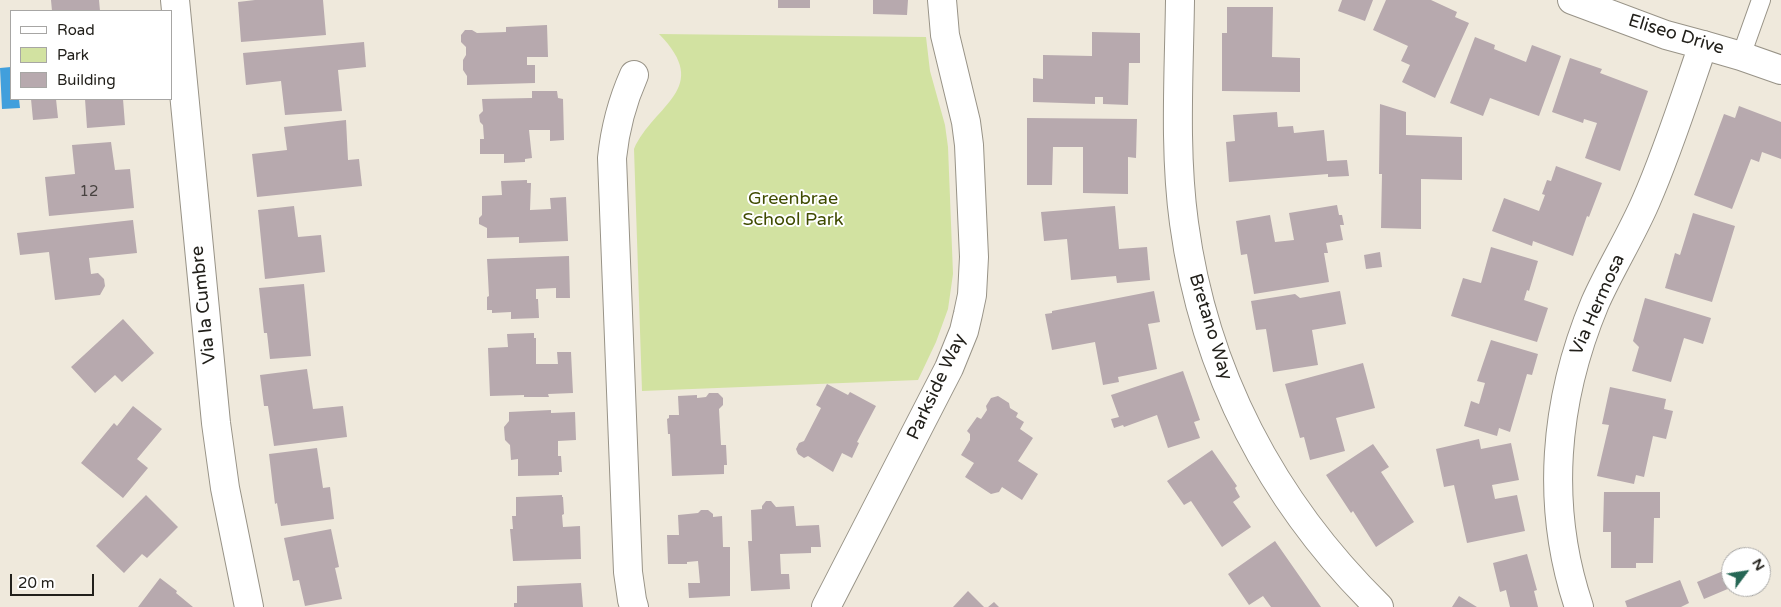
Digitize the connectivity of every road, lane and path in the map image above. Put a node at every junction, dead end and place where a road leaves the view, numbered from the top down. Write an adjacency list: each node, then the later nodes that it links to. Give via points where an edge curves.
1 (175, 0): 10 (street, Via la Cumbre, via 216,423 231,521)
2 (942, 0): 12 (street, Parkside Way, via 945,35 969,145 974,257 972,295 964,331 949,368)
3 (1180, 0): 13 (street, Bretano Way, via 1179,130 1184,222 1196,286 1214,350 1248,432 1277,483 1322,545)
4 (1572, 0): 6 (street, Eliseo Drive, via 1666,35)
5 (1761, 0): 7 (lane)
6 (1703, 45): 7 (street, Eliseo Drive); 14 (street, Via Hermosa, via 1646,200 1596,301 1568,382 1559,444 1558,483 1564,544)
7 (1742, 56): 8 (street, Eliseo Drive)
8 (1781, 70)
9 (634, 75): 11 (street, via 620,114 612,158 628,572)
10 (249, 607)
11 (634, 607)
12 (826, 607)
13 (1379, 607)
14 (1579, 607)

